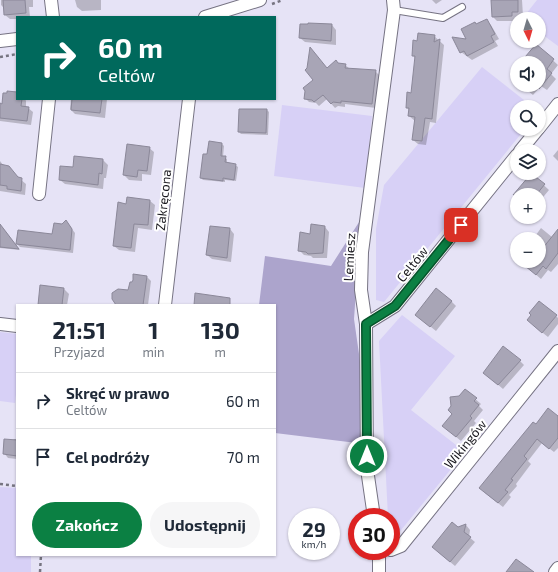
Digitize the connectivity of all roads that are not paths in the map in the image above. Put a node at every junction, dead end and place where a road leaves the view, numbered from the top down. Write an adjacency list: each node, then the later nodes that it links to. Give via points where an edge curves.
1 (51, 0): 5 (street)
2 (260, 0): 6 (street)
3 (394, 5): 4 (lane, via 443,18); 19 (street, Lemiesz, via 362,252 362,290)
4 (462, 7)
5 (53, 16)
6 (208, 16)
7 (16, 39): 8 (street)
8 (0, 41)
9 (49, 100): 16 (street)
10 (189, 100): 17 (street, Zakręcona)
11 (558, 104): 12 (street)
12 (546, 118)
13 (532, 136): 14 (street)
14 (525, 144)
15 (510, 164): 19 (street, Celtów, via 395,306)
16 (39, 194)
17 (165, 304)
18 (0, 324): 20 (street)
19 (366, 324): 22 (street, Lemiesz, via 367,469)
20 (16, 326)
21 (558, 351): 23 (street, Wikingów)
22 (373, 508)
23 (400, 546)
24 (381, 560): 26 (street)
25 (558, 568): 27 (street)
26 (379, 572)
27 (555, 572)

